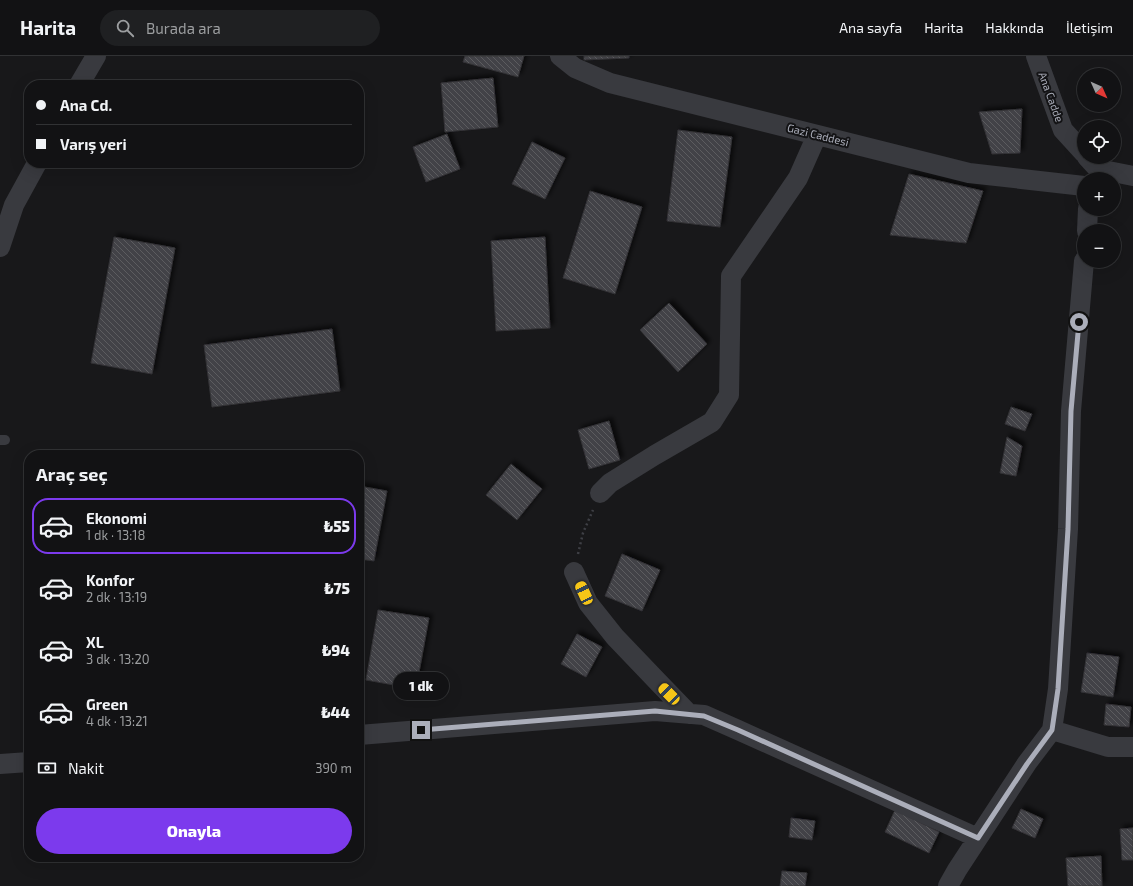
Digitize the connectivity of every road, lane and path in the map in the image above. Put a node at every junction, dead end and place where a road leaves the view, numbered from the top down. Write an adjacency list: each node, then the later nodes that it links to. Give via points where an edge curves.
1 (96, 56): 4 (street)
2 (560, 56): 5 (street, Gazi Caddesi, via 575,68 610,83)
3 (1036, 56): 6 (street, Ana Cadde, via 1063,130)
4 (82, 80)
5 (817, 135): 10 (street, Gazi Caddesi, via 969,173); 13 (street, via 798,178 731,276 729,395 712,422 610,483)
6 (1077, 145)
7 (34, 168): 11 (street, via 14,205)
8 (1093, 168): 9 (street)
9 (1133, 176)
10 (1077, 185)
11 (0, 247)
12 (1083, 268): 16 (street, via 1071,411 1068,529 1058,689)
13 (600, 494): 14 (path, via 583,534)
14 (574, 572): 15 (street, via 588,604)
15 (689, 714): 17 (street, via 655,711); 21 (street, via 704,716 738,730)
16 (1052, 730): 18 (street, via 1108,747); 21 (street)
17 (364, 735)
18 (1133, 747)
19 (24, 762): 20 (street)
20 (0, 764)
21 (978, 838): 22 (street)
22 (948, 886)

